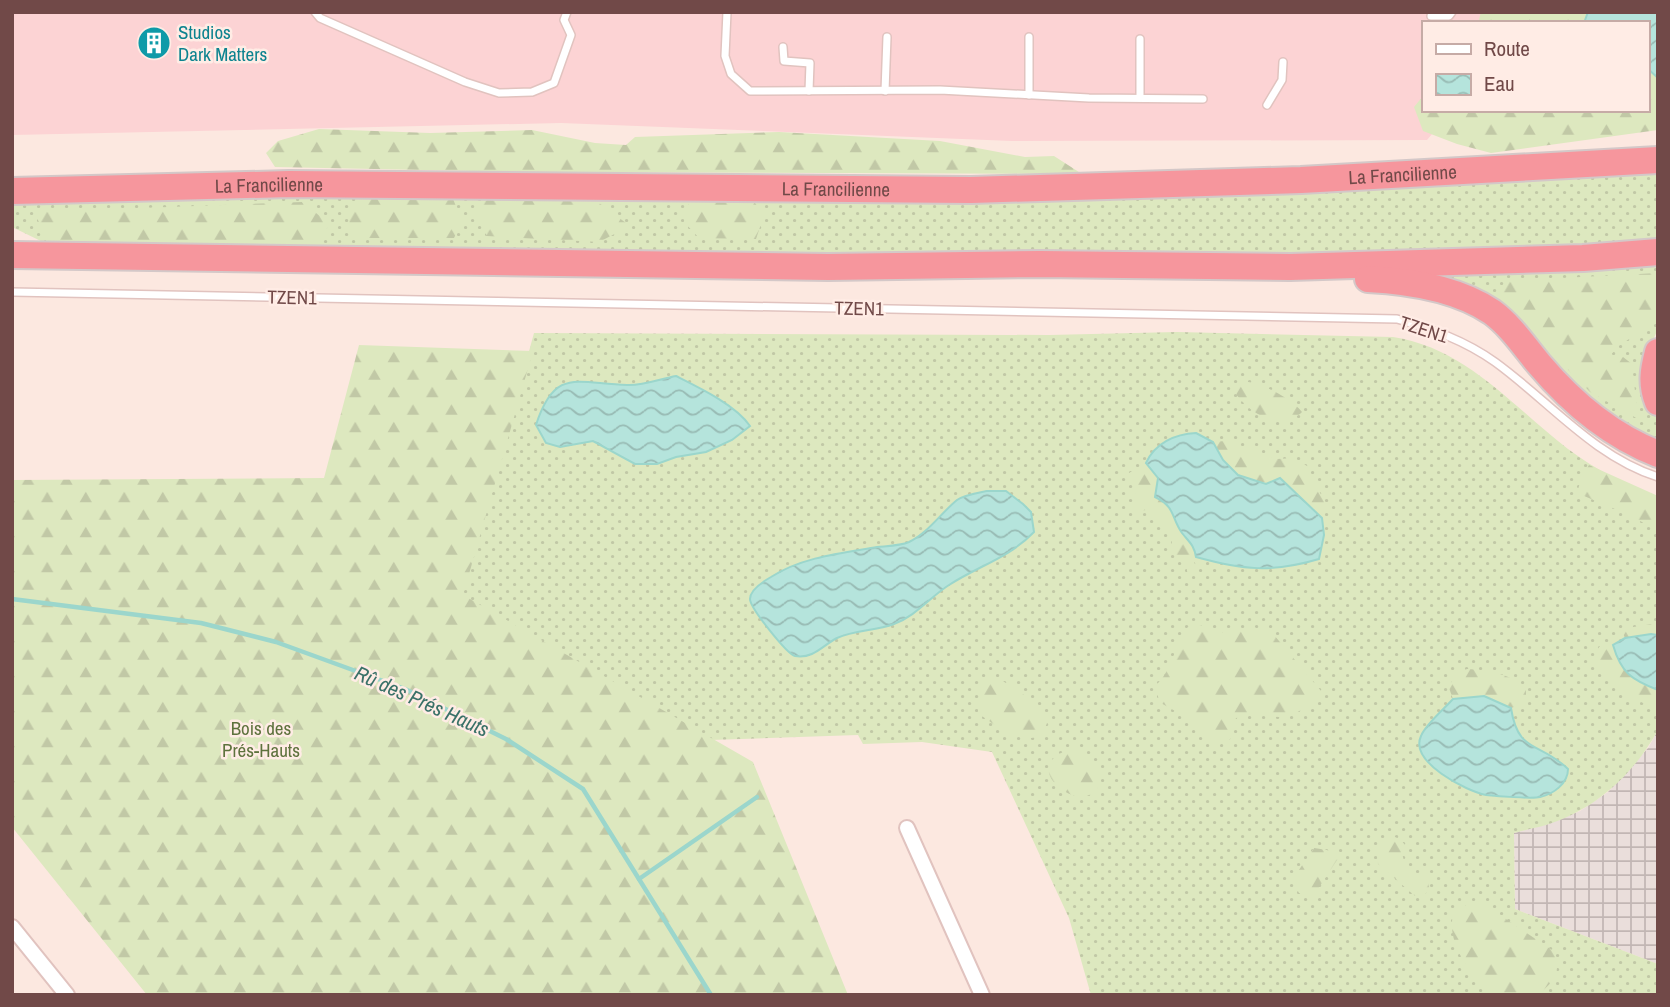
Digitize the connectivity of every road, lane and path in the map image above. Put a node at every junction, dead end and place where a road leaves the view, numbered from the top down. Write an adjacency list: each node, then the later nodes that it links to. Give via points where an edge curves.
1 (315, 12): 2 (lane, via 376,43 499,93 532,92 554,83 571,35 564,20)
2 (567, 12)
3 (727, 12): 11 (lane, via 725,56 731,74 750,91)
4 (1452, 12): 5 (lane)
5 (1431, 16)
6 (887, 37): 12 (lane)
7 (1029, 37): 13 (lane)
8 (1140, 39): 14 (lane)
9 (783, 47): 11 (lane, via 784,61 810,63)
10 (1283, 62): 16 (lane, via 1282,80)
11 (809, 90): 12 (lane)
12 (886, 90): 13 (lane)
13 (1029, 95): 14 (lane)
14 (1140, 98): 15 (lane)
15 (1203, 99)
16 (1267, 105)
17 (1658, 143): 19 (highway, via 1543,154)
18 (1658, 160): 19 (highway, La Francilienne)
19 (1479, 171): 20 (highway, La Francilienne, via 971,190 289,184)
20 (12, 191)
21 (1658, 252): 23 (highway)
22 (12, 255): 23 (highway, via 828,267)
23 (1290, 267): 27 (highway, via 1327,277 1388,280 1475,303 1508,326 1582,408 1619,435)
24 (12, 292): 28 (lane, TZEN1, via 1397,319 1442,332 1494,362 1598,447)
25 (1658, 352): 26 (highway, via 1652,372)
26 (1658, 402)
27 (1658, 454)
28 (1658, 477)
29 (908, 828): 32 (street)
30 (12, 927): 31 (street)
31 (65, 994)
32 (982, 995)

